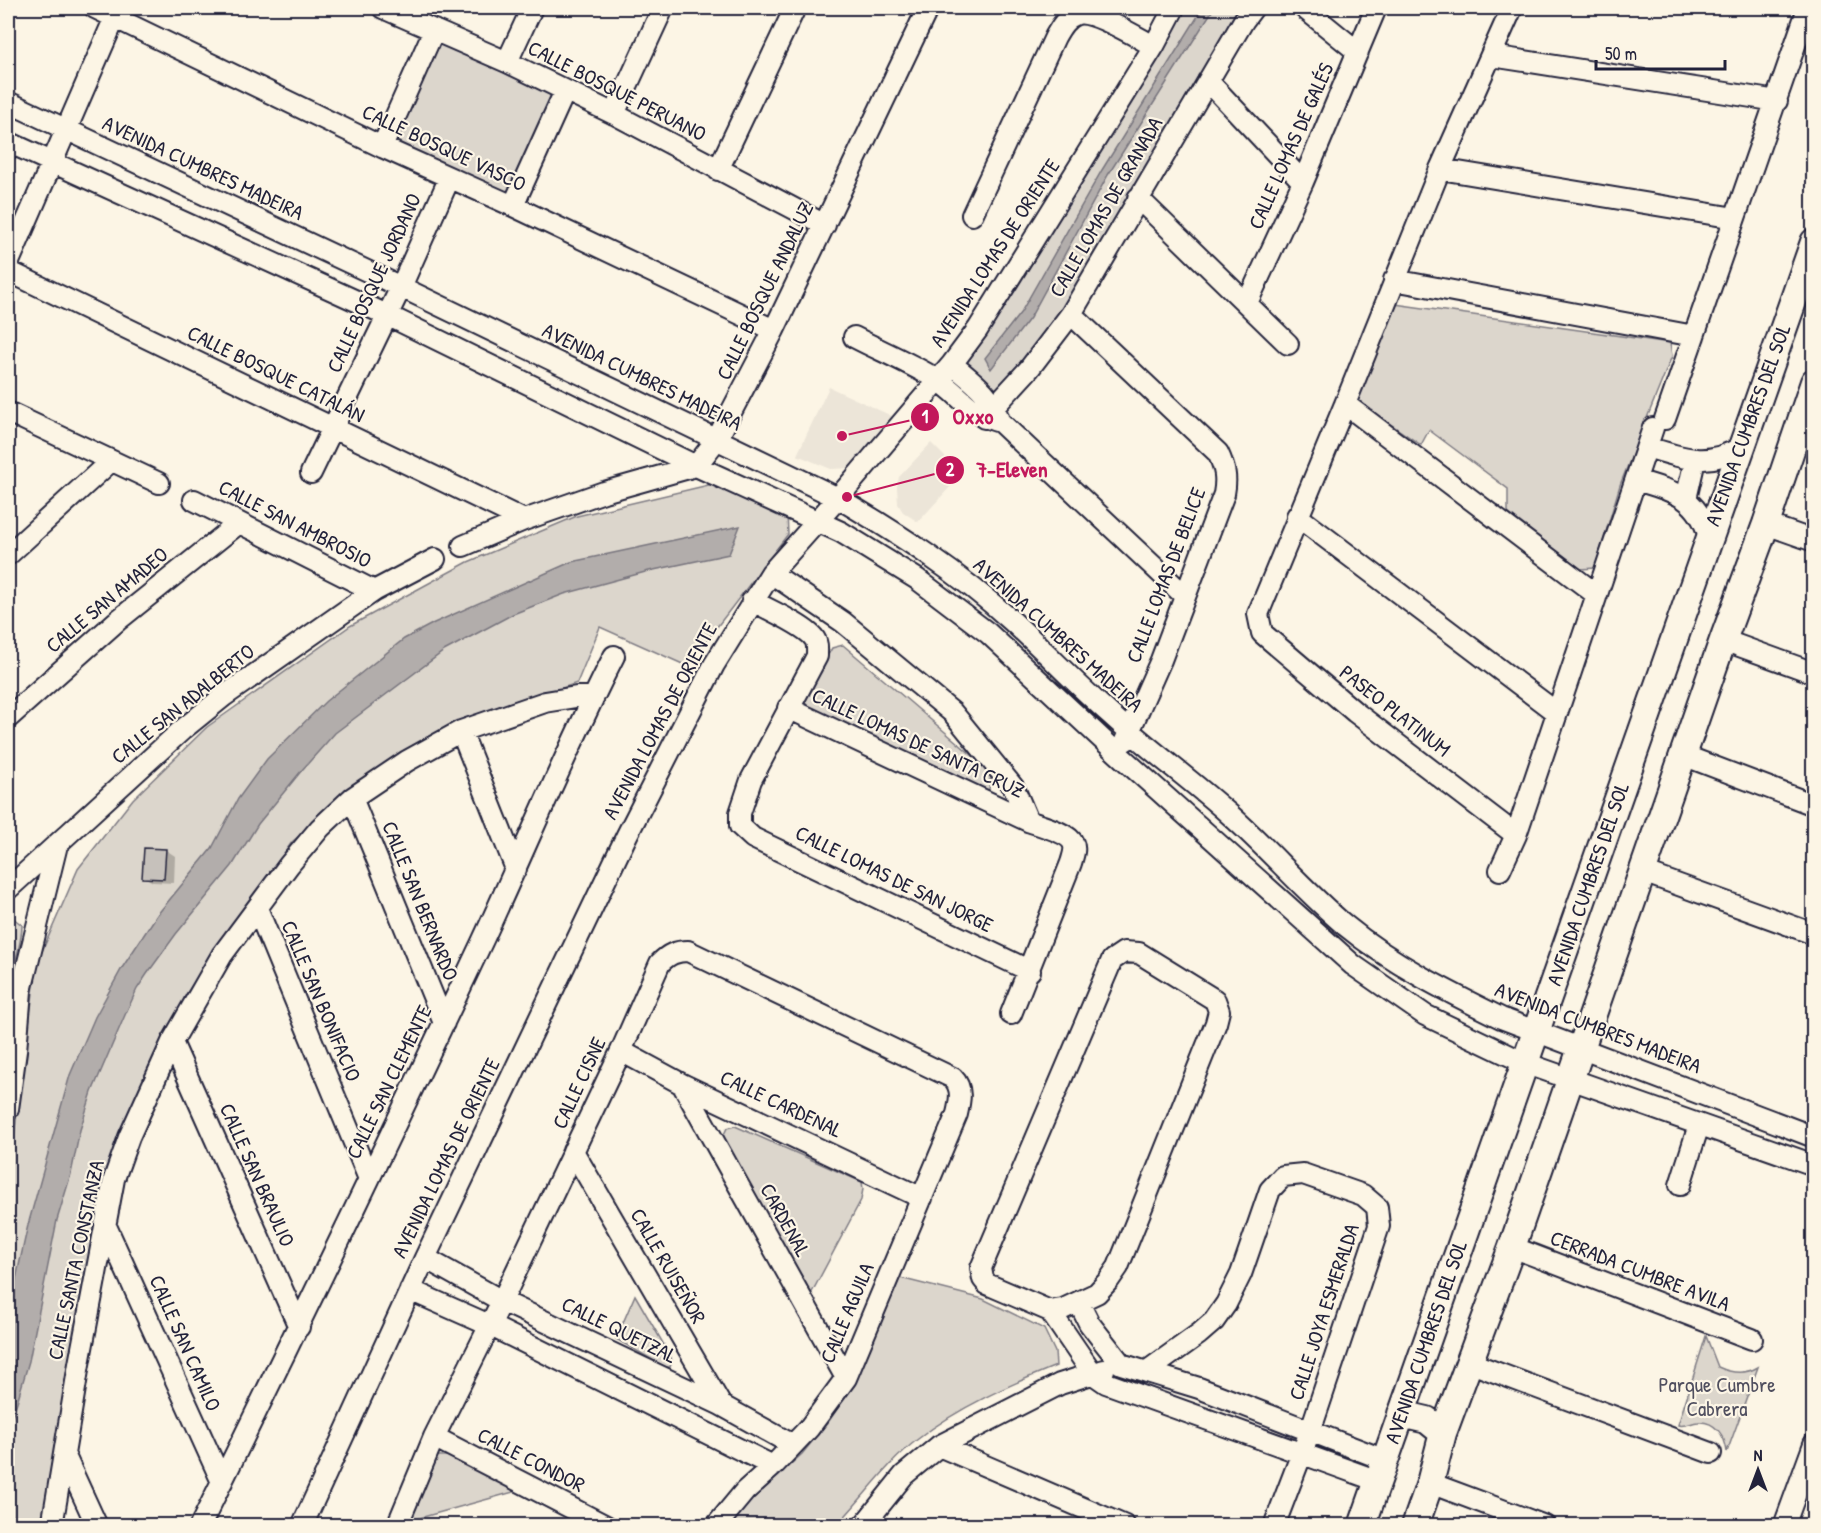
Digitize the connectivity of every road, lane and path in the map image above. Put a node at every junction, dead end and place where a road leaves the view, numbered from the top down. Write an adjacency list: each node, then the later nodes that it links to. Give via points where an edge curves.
1 (95, 8): 13 (street, CALLE BOSQUE VASCO)
2 (532, 8): 18 (street)
3 (663, 8): 23 (street)
4 (795, 8): 29 (street)
5 (928, 8): 36 (street, CALLE BOSQUE ANDALUZ)
6 (1174, 8): 15 (street, AVENIDA LOMAS DE ORIENTE)
7 (1254, 8): 19 (street, CALLE LOMAS DE GRANADA)
8 (1304, 8): 16 (street)
9 (1376, 8): 16 (street, CALLE LOMAS DE GALÉS)
10 (1512, 8): 17 (street)
11 (1808, 8): 21 (street)
12 (394, 10): 14 (street, CALLE BOSQUE PERUANO)
13 (117, 12): 24 (street); 26 (street, CALLE BOSQUE VASCO)
14 (434, 30): 18 (street, CALLE BOSQUE PERUANO); 26 (street)
15 (1154, 46): 34 (street, via 1093,15 1077,14 1065,21); 49 (street, AVENIDA LOMAS DE ORIENTE, via 978,329)
16 (1358, 52): 31 (street, CALLE LOMAS DE GALÉS)
17 (1491, 56): 21 (street); 28 (street)
18 (507, 62): 20 (street, CALLE BOSQUE PERUANO)
19 (1208, 81): 31 (street); 32 (street, CALLE LOMAS DE GRANADA)
20 (565, 91): 23 (street, CALLE BOSQUE PERUANO); 33 (street)
21 (1777, 101): 35 (street)
22 (8, 102): 24 (street, AVENIDA CUMBRES MADEIRA)
23 (614, 114): 29 (street, CALLE BOSQUE PERUANO)
24 (66, 130): 27 (street); 41 (street, AVENIDA CUMBRES MADEIRA)
25 (8, 142): 27 (street)
26 (382, 147): 30 (street, CALLE BOSQUE VASCO)
27 (52, 164): 38 (street); 44 (street)
28 (1440, 169): 35 (street); 40 (street)
29 (718, 170): 36 (street, CALLE BOSQUE PERUANO)
30 (449, 179): 33 (street, CALLE BOSQUE VASCO); 41 (street, CALLE BOSQUE JORDANO)
31 (1303, 182): 42 (street, CALLE LOMAS DE GALÉS)
32 (1138, 198): 42 (street); 43 (street, CALLE LOMAS DE GRANADA)
33 (513, 206): 45 (street, CALLE BOSQUE VASCO)
34 (972, 215)
35 (1735, 218): 46 (street)
36 (825, 225): 45 (street, CALLE BOSQUE ANDALUZ)
37 (1814, 242): 59 (main road, AVENIDA CUMBRES DEL SOL)
38 (8, 264)
39 (8, 271): 56 (street, CALLE BOSQUE CATALÁN)
40 (1394, 280): 46 (street); 52 (street)
41 (401, 287): 44 (street, CALLE BOSQUE JORDANO); 58 (street, AVENIDA CUMBRES MADEIRA)
42 (1247, 303): 48 (street)
43 (1071, 314): 55 (street, CALLE LOMAS DE GRANADA); 82 (street, CALLE LOMAS DE BELICE, via 1218,453 1225,467 1224,494)
44 (387, 315): 56 (street, CALLE BOSQUE JORDANO); 62 (street)
45 (774, 330): 58 (street, CALLE BOSQUE ANDALUZ)
46 (1694, 336): 57 (street)
47 (854, 337): 50 (street)
48 (1288, 344)
49 (952, 364): 50 (street, AVENIDA LOMAS DE ORIENTE); 55 (street)
50 (938, 380): 55 (street, via 970,409); 66 (street, AVENIDA LOMAS DE ORIENTE)
51 (1814, 382): 54 (main road)
52 (1345, 404): 69 (street); 81 (street)
53 (8, 412): 61 (street)
54 (1808, 413): 73 (main road)
55 (993, 416): 82 (street)
56 (332, 428): 63 (street, CALLE BOSQUE JORDANO); 70 (street, CALLE BOSQUE CATALÁN)
57 (1655, 431): 60 (street); 64 (street)
58 (717, 439): 62 (street, CALLE BOSQUE ANDALUZ); 66 (street, AVENIDA CUMBRES MADEIRA)
59 (1741, 447): 60 (street, via 1712,460); 74 (main road, AVENIDA CUMBRES DEL SOL)
60 (1695, 460): 67 (street)
61 (111, 461): 65 (street); 77 (street)
62 (696, 466): 70 (street); 71 (street)
63 (311, 473)
64 (1636, 480): 67 (street); 81 (street)
65 (159, 483)
66 (838, 498): 71 (street, AVENIDA LOMAS DE ORIENTE); 92 (street, AVENIDA CUMBRES MADEIRA, via 898,533 952,572)
67 (1686, 499): 74 (street, via 1705,522)
68 (194, 500): 72 (street, CALLE SAN AMBROSIO)
69 (1297, 516): 89 (street); 98 (street, PASEO PLATINUM, via 1258,614 1262,633 1355,712)
70 (524, 520): 76 (street)
71 (818, 520): 79 (street, AVENIDA LOMAS DE ORIENTE); 93 (street, via 916,579 988,633)
72 (239, 522): 80 (street, CALLE SAN AMBROSIO); 90 (street, CALLE SAN AMADEO, via 58,671)
73 (1766, 524): 75 (street); 84 (main road)
74 (1708, 537): 109 (main road, AVENIDA CUMBRES DEL SOL)
75 (1814, 541)
76 (463, 546)
77 (8, 555)
78 (435, 559): 80 (street, CALLE SAN ADALBERTO)
79 (771, 573): 83 (street, AVENIDA LOMAS DE ORIENTE); 97 (street, CALLE LOMAS DE SANTA CRUZ, via 843,622 953,713 1014,788)
80 (374, 591): 99 (street, CALLE SAN ADALBERTO, via 224,696)
81 (1597, 595): 89 (street)
82 (1185, 596): 92 (street, CALLE LOMAS DE BELICE)
83 (752, 601): 88 (street, via 786,618 813,637 818,646 817,656); 127 (street, AVENIDA LOMAS DE ORIENTE, via 663,762)
84 (1723, 640): 86 (street); 94 (main road)
85 (614, 656): 87 (street, CALLE SAN CLEMENTE)
86 (1814, 672)
87 (593, 697): 91 (street, CALLE SANTA CONSTANZA, via 545,702); 100 (street, CALLE SAN CLEMENTE)
88 (788, 708): 97 (street, CALLE LOMAS DE SANTA CRUZ); 106 (street, CALLE LOMAS DE SAN JORGE, via 751,780 740,813 740,826 753,838)
89 (1557, 713): 98 (street)
90 (8, 718)
91 (461, 731): 95 (street, CALLE SANTA CONSTANZA); 100 (street)
92 (1130, 732): 93 (street, CALLE LOMAS DE BELICE); 109 (street, AVENIDA CUMBRES MADEIRA, via 1228,813 1346,926 1456,996)
93 (1118, 754): 113 (street, via 1353,965 1425,1015)
94 (1683, 755): 96 (street); 102 (main road)
95 (352, 798): 104 (street, CALLE SANTA CONSTANZA, via 320,828); 108 (street, CALLE SAN BERNARDO)
96 (1814, 805)
97 (1028, 820): 106 (street, CALLE LOMAS DE SANTA CRUZ, via 1067,836 1075,850)
98 (1516, 835): 101 (street)
99 (57, 845): 103 (street, CALLE SAN ADALBERTO); 117 (street, via 21,991)
100 (516, 868): 108 (street, CALLE SAN CLEMENTE)
101 (1500, 870)
102 (1643, 872): 105 (street); 111 (main road)
103 (8, 889)
104 (256, 908): 110 (street, CALLE SANTA CONSTANZA, via 222,955); 122 (street, CALLE SAN BONIFACIO)
105 (1814, 934)
106 (1030, 971): 107 (street)
107 (1011, 1014)
108 (444, 1023): 122 (street, CALLE SAN CLEMENTE)
109 (1536, 1031): 111 (street, AVENIDA CUMBRES MADEIRA); 113 (main road, AVENIDA CUMBRES DEL SOL)
110 (172, 1042): 125 (street, CALLE SANTA CONSTANZA, via 129,1137 114,1179); 133 (street, CALLE SAN BRAULIO)
111 (1582, 1047): 114 (main road); 119 (street, AVENIDA CUMBRES MADEIRA)
112 (621, 1051): 115 (street, CALLE CISNE, via 660,963 676,951 688,951); 116 (street, CALLE CARDENAL); 120 (street, CALLE CISNE)
113 (1525, 1063): 114 (street); 141 (main road, AVENIDA CUMBRES DEL SOL)
114 (1570, 1079): 118 (street); 126 (main road)
115 (958, 1083): 124 (street, CALLE AGUILA, via 961,1097 957,1114)
116 (682, 1084): 124 (street, CALLE CARDENAL); 139 (street, CARDENAL)
117 (8, 1109)
118 (1700, 1125): 121 (street); 123 (street)
119 (1814, 1137)
120 (573, 1151): 129 (street, CALLE CISNE); 140 (street, CALLE RUISEÑOR)
121 (1814, 1165)
122 (369, 1179): 133 (street, CALLE SAN CLEMENTE)
123 (1680, 1185)
124 (922, 1198): 139 (street, CALLE AGUILA)
125 (105, 1224): 148 (street, CALLE SANTA CONSTANZA); 153 (street, CALLE SAN CAMILO)
126 (1512, 1247): 134 (street, CERRADA CUMBRE AVILA); 135 (main road)
127 (425, 1258): 128 (street, AVENIDA LOMAS DE ORIENTE); 129 (street, CALLE QUETZAL)
128 (410, 1290): 132 (street); 158 (street, AVENIDA LOMAS DE ORIENTE)
129 (502, 1301): 132 (street, CALLE CISNE); 140 (street, CALLE QUETZAL)
130 (1079, 1303): 131 (street); 131 (street, via 1097,1293 1118,1267 1219,1011 1215,1000 1139,953 1124,952 1112,960 981,1268 987,1284); 136 (street, via 1089,1323)
131 (1050, 1311): 138 (street)
132 (489, 1325): 144 (street, CALLE CISNE); 151 (street)
133 (299, 1327): 153 (street, CALLE SAN CLEMENTE)
134 (1752, 1339)
135 (1471, 1363): 143 (main road); 150 (street)
136 (1121, 1364): 137 (street); 138 (street)
137 (1146, 1372): 142 (street, via 1199,1388); 142 (street, CALLE JOYA ESMERALDA, via 1199,1334 1226,1304 1241,1274 1270,1190 1283,1176 1303,1174 1363,1195 1377,1207 1379,1226)
138 (1093, 1374): 147 (street, via 1060,1384); 149 (street, via 1106,1383)
139 (846, 1378): 146 (street, CALLE AGUILA)
140 (721, 1405): 146 (street, CALLE QUETZAL)
141 (1401, 1414): 143 (main road, via 1427,1420); 152 (main road, AVENIDA CUMBRES DEL SOL)
142 (1310, 1432): 149 (street, CALLE JOYA ESMERALDA); 152 (street)
143 (1443, 1433): 154 (main road)
144 (434, 1437): 159 (street, CALLE CISNE); 160 (street, CALLE CONDOR)
145 (1814, 1444): 168 (street)
146 (794, 1445): 151 (street, CALLE AGUILA)
147 (939, 1446): 162 (street, via 904,1475); 163 (street)
148 (64, 1454): 155 (street, CALLE SANTA CONSTANZA); 156 (street)
149 (1301, 1454): 152 (street); 164 (street, CALLE JOYA ESMERALDA)
150 (1711, 1454)
151 (773, 1466): 161 (street, CALLE AGUILA, via 745,1491)
152 (1381, 1471): 165 (main road, AVENIDA CUMBRES DEL SOL)
153 (222, 1482): 157 (street, CALLE SAN CLEMENTE)
154 (1430, 1483): 166 (main road); 167 (street)
155 (52, 1526)
156 (98, 1526)
157 (200, 1526)
158 (302, 1526)
159 (397, 1526)
160 (606, 1526)
161 (716, 1526)
162 (863, 1526)
163 (1125, 1526)
164 (1274, 1526)
165 (1362, 1526)
166 (1415, 1526)
167 (1545, 1526)
168 (1785, 1526)

